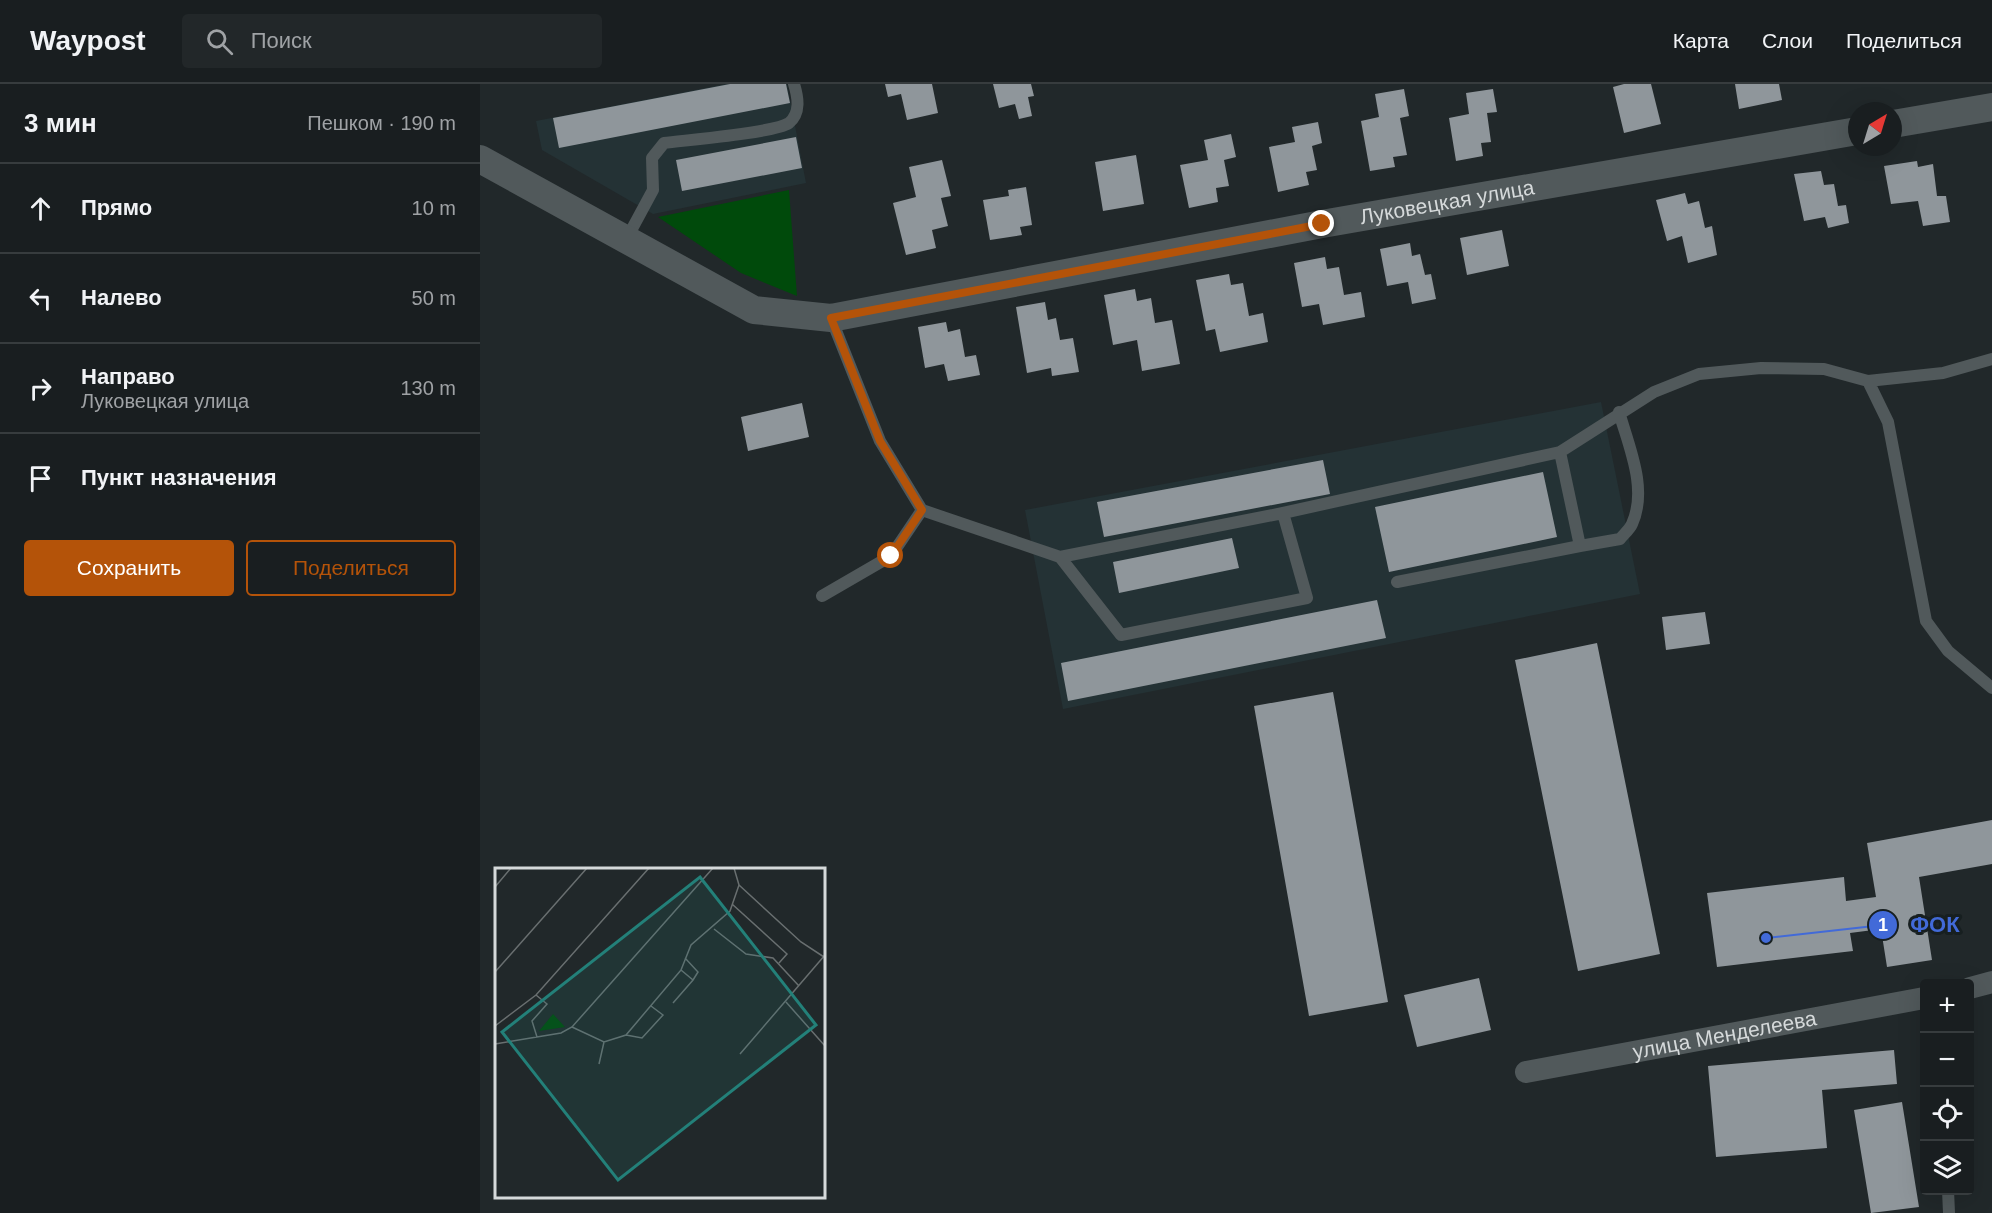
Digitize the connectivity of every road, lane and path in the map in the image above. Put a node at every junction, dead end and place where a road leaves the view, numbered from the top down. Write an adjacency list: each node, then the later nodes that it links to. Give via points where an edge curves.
1 (794, 84): 6 (lane, via 798,106 788,124 664,143 652,158 653,190)
2 (1992, 107): 3 (street)
3 (1902, 122)
4 (1848, 132): 7 (street, Луковецкая улица, via 1322,224)
5 (480, 159): 6 (street)
6 (626, 241): 7 (street, Луковецкая улица, via 754,310)
7 (831, 318): 12 (lane, via 880,441)
8 (1992, 359): 9 (lane, via 1943,373)
9 (1868, 381): 10 (lane, via 1824,369 1761,368 1699,374 1654,392); 18 (lane, via 1888,422 1926,621 1947,651)
10 (1619, 412): 11 (lane); 14 (lane, via 1638,480 1632,525 1620,539)
11 (1560, 452): 13 (lane); 14 (lane)
12 (922, 510): 15 (lane); 17 (lane, via 891,556)
13 (1283, 513): 15 (lane); 15 (lane, via 1306,598 1121,635)
14 (1580, 546): 16 (lane)
15 (1060, 557)
16 (1397, 582)
17 (822, 596)
18 (1992, 688)
19 (1992, 982): 20 (street)
20 (1974, 987)
21 (1920, 999): 22 (street, улица Менделеева)
22 (1526, 1072)
23 (1948, 1195): 24 (lane)
24 (1949, 1213)

